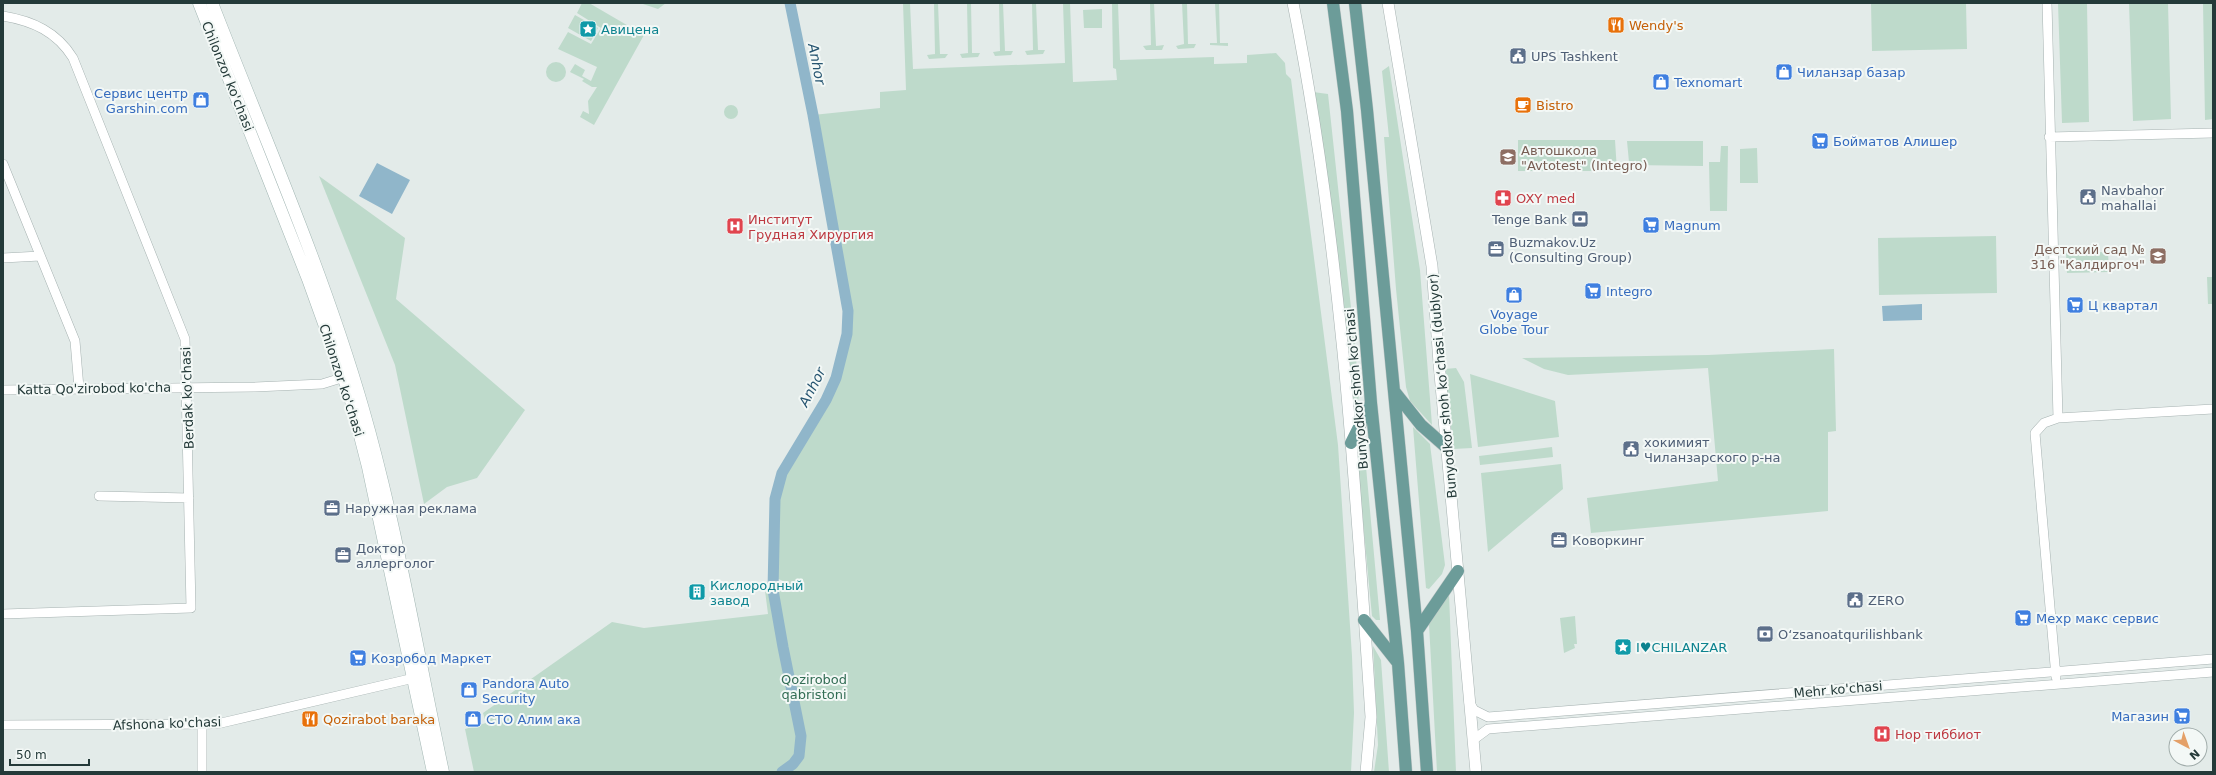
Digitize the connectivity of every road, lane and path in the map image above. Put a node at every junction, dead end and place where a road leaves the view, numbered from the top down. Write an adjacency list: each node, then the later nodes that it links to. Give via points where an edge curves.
1 (199, 3): 14 (main road, Chilonzor ko'chasi)
2 (212, 3): 14 (main road, Chilonzor ko'chasi, via 320,280)
3 (1293, 3): 22 (street, via 1310,89 1340,320)
4 (1332, 3): 19 (main road, Bunyodkor shoh ko'chasi, via 1347,111)
5 (1355, 3): 18 (main road)
6 (1388, 3): 23 (street, Bunyodkor shoh koʻchasi (dublyor), via 1432,266)
7 (2047, 3): 10 (street)
8 (3, 16): 15 (street, Berdak ko'chasi, via 25,21 48,31 73,58 185,339)
9 (2213, 133): 10 (street)
10 (2049, 137): 21 (street)
11 (3, 164): 12 (street)
12 (40, 256): 13 (street); 16 (street, via 75,341)
13 (3, 258)
14 (348, 377): 15 (street, Katta Qo'zirobod ko'cha, via 322,384); 37 (main road, Chilonzor ko'chasi)
15 (187, 387): 16 (street, Katta Qo'zirobod ko'cha); 25 (street, Berdak ko'chasi)
16 (79, 388): 17 (street, Katta Qo'zirobod ko'cha)
17 (3, 390)
18 (1394, 391): 23 (main road, via 1421,425); 29 (main road)
19 (1371, 403): 22 (main road); 32 (main road, Bunyodkor shoh ko'chasi)
20 (2213, 409): 21 (street)
21 (2058, 418): 33 (street, via 2044,423 2035,433)
22 (1351, 443): 28 (street)
23 (1446, 447): 26 (street, Bunyodkor shoh koʻchasi (dublyor))
24 (99, 496): 25 (street)
25 (189, 498): 27 (street, Berdak ko'chasi, via 191,608)
26 (1458, 572): 29 (main road); 43 (street, Bunyodkor shoh koʻchasi (dublyor))
27 (3, 614)
28 (1364, 620): 32 (main road); 53 (street, via 1371,717)
29 (1417, 630): 55 (main road)
30 (2213, 659): 31 (street, Mehr ko'chasi)
31 (2174, 662): 33 (street, Mehr ko'chasi); 36 (street)
32 (1398, 663): 54 (main road, Bunyodkor shoh ko'chasi)
33 (2055, 671): 34 (street, Mehr ko'chasi); 38 (street)
34 (2044, 672): 39 (street); 40 (street, Mehr ko'chasi)
35 (2213, 672): 36 (street, Mehr ko'chasi)
36 (2175, 675): 38 (street, Mehr ko'chasi)
37 (418, 677): 47 (street, Afshona ko'chasi); 51 (main road, Chilonzor ko'chasi); 52 (main road, Chilonzor ko'chasi)
38 (2056, 684): 39 (street, Mehr ko'chasi)
39 (2045, 685): 42 (street, Mehr ko'chasi)
40 (1851, 688): 41 (street, Mehr ko'chasi); 42 (street)
41 (1830, 690): 44 (street); 45 (street, Mehr ko'chasi)
42 (1852, 701): 44 (street, Mehr ko'chasi)
43 (1469, 702): 45 (street, via 1474,710); 49 (street, Bunyodkor shoh koʻchasi (dublyor))
44 (1831, 702): 48 (street, Mehr ko'chasi)
45 (1488, 717): 48 (street)
46 (3, 725): 47 (street, Afshona ko'chasi)
47 (202, 725): 50 (street)
48 (1488, 729): 49 (street)
49 (1473, 740): 56 (street, Bunyodkor shoh koʻchasi (dublyor))
50 (202, 772)
51 (433, 772)
52 (443, 772)
53 (1366, 772)
54 (1406, 772)
55 (1427, 772)
56 (1476, 772)

